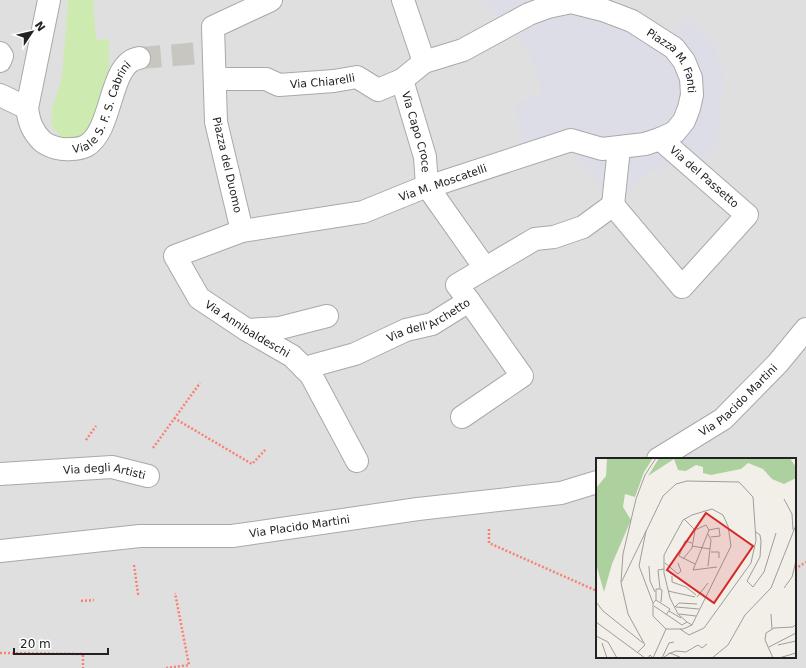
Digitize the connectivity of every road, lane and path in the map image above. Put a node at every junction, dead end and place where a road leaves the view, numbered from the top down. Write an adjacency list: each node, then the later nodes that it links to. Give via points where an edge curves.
1 (49, 0): 13 (street, Viale S. F. S. Cabrini)
2 (271, 0): 10 (street, Piazza del Duomo, via 213,27 207,53)
3 (404, 0): 9 (street)
4 (571, 1): 5 (street, Piazza M. Fanti); 14 (street, Piazza M. Fanti, via 632,21 674,48 684,61 691,78 692,96 689,108 684,121 675,132)
5 (529, 14): 9 (street, Via Chiarelli, via 463,50)
6 (0, 53): 8 (street)
7 (139, 58): 13 (street, Viale S. F. S. Cabrini, via 123,67 102,125 94,139 85,147 60,149 46,144 29,123)
8 (0, 61)
9 (424, 62): 11 (street, Via Chiarelli)
10 (215, 79): 11 (street, Via Chiarelli, via 266,79 279,85 357,77 378,90); 19 (street, Piazza del Duomo, via 216,122)
11 (402, 80): 17 (street, Via Capo Croce, via 425,157)
12 (0, 95): 13 (street)
13 (27, 108)
14 (660, 139): 16 (street, Piazza M. Fanti); 18 (street, Via del Passetto, via 747,216 682,287)
15 (571, 140): 16 (street, Piazza M. Fanti, via 602,149); 17 (street, Via M. Moscatelli)
16 (619, 148): 18 (street)
17 (427, 186): 19 (street, Via M. Moscatelli, via 363,212); 20 (street)
18 (613, 205): 20 (street, Via dell'Archetto, via 583,227 554,237 535,239)
19 (242, 231): 24 (street, Via Annibaldeschi, via 175,256 199,298)
20 (485, 268): 21 (street, Via dell'Archetto, via 457,285)
21 (469, 301): 25 (street, Via dell'Archetto, via 432,324 406,330 355,354); 27 (street, via 522,376)
22 (327, 316): 24 (street, via 280,328)
23 (806, 329): 31 (street, Via Placido Martini, via 778,363 723,419)
24 (248, 330): 25 (street, Via Annibaldeschi, via 292,356)
25 (304, 368): 32 (street, Via Annibaldeschi, via 312,375)
26 (200, 383): 28 (path)
27 (462, 417)
28 (174, 418): 29 (path, via 252,464); 30 (path, via 154,448)
29 (266, 449)
30 (149, 450)
31 (660, 458)
32 (356, 461)
33 (0, 474): 34 (street, Via degli Artisti, via 112,467)
34 (148, 476)
35 (596, 482): 36 (street, Via Placido Martini, via 561,493)
36 (489, 501): 37 (street, Via Placido Martini, via 232,536 140,536); 40 (path, via 489,543)
37 (0, 551)
38 (806, 562): 39 (path)
39 (796, 568)
40 (596, 591)
41 (175, 593): 46 (path, via 189,665)
42 (94, 600): 43 (path)
43 (81, 601)
44 (0, 654): 45 (path, via 83,654)
45 (83, 668)
46 (166, 668)

